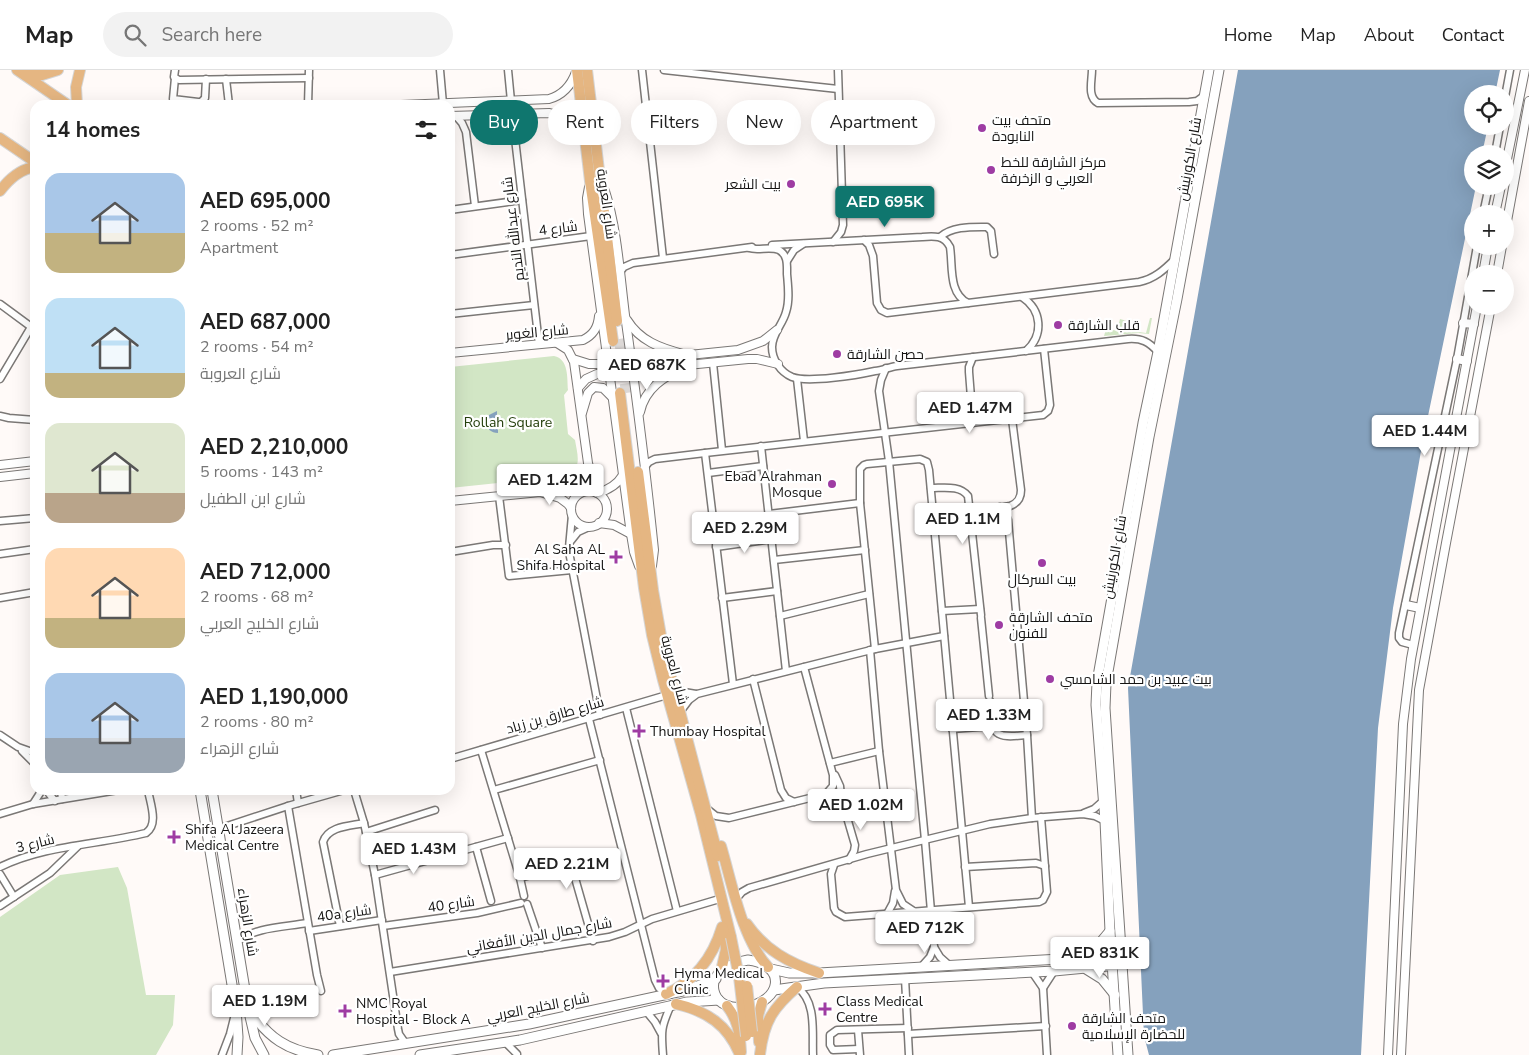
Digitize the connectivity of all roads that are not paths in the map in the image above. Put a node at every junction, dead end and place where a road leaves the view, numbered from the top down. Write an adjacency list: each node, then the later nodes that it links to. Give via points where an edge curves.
1 (58, 70): 17 (main road, via 42,75)
2 (80, 70): 27 (main road, via 76,87)
3 (175, 70): 19 (street)
4 (309, 70): 20 (street)
5 (440, 70): 32 (street)
6 (508, 70): 33 (street)
7 (577, 70): 34 (street, via 571,84 554,98); 35 (main road, شارع العروبة)
8 (587, 70): 50 (main road, شارع العروبة)
9 (642, 70): 69 (street)
10 (665, 70): 18 (street)
11 (838, 70): 24 (street)
12 (1092, 70): 25 (street, via 1091,94 1098,103 1189,102)
13 (1209, 70): 25 (main road, شارع الكورنيش)
14 (1219, 70): 267 (main road, شارع الكورنيش, via 1106,683)
15 (1510, 70): 23 (street)
16 (1525, 70): 47 (street)
17 (21, 72): 26 (main road)
18 (726, 73): 24 (street)
19 (175, 78): 21 (street); 28 (street, via 173,98)
20 (308, 78): 22 (street); 31 (street)
21 (206, 79): 22 (street); 29 (street)
22 (226, 79): 30 (street)
23 (1507, 85)
24 (838, 89): 56 (street)
25 (1204, 96): 70 (main road, شارع الكورنيش)
26 (61, 100)
27 (77, 100)
28 (186, 100)
29 (203, 100)
30 (228, 100)
31 (308, 100)
32 (443, 100)
33 (511, 100)
34 (530, 100)
35 (581, 100)
36 (1529, 101): 53 (street)
37 (455, 103): 38 (street)
38 (470, 103)
39 (470, 115): 40 (street)
40 (455, 116)
41 (455, 118): 43 (street)
42 (470, 121): 43 (street)
43 (466, 132): 54 (street)
44 (0, 138): 48 (main road)
45 (516, 145): 52 (street, شارع عبدالله النديم)
46 (587, 145): 50 (main road, شارع العروبة)
47 (1510, 145)
48 (30, 159)
49 (30, 168): 51 (main road, via 13,176)
50 (595, 181): 57 (street, via 587,206); 66 (street, via 609,204); 88 (main road, شارع العروبة)
51 (0, 191)
52 (522, 200): 54 (street); 63 (street, شارع عبدالله النديم)
53 (1510, 205)
54 (475, 206): 55 (street)
55 (455, 209)
56 (843, 225): 59 (street); 61 (street)
57 (591, 236): 63 (street, شارع 4); 77 (street)
58 (940, 237): 60 (street); 67 (street, via 954,230 987,227 991,231); 75 (street, via 950,247 955,291)
59 (853, 240): 60 (street); 61 (street)
60 (864, 240): 75 (street, via 874,256 877,303 881,310 890,313)
61 (834, 242): 62 (street)
62 (805, 243): 64 (street); 71 (street, via 794,250)
63 (527, 244): 65 (street, شارع 4); 78 (street, شارع عبدالله النديم)
64 (749, 248): 69 (street); 71 (street, via 777,249)
65 (455, 254)
66 (617, 254): 72 (street); 73 (street)
67 (994, 254)
68 (1475, 255): 83 (street)
69 (663, 258): 72 (street)
70 (1175, 259): 74 (street, via 1145,281); 94 (main road, شارع الكورنيش)
71 (787, 261): 86 (street, via 788,305)
72 (633, 263): 73 (street)
73 (620, 272): 82 (street)
74 (1022, 297): 75 (street); 92 (street, via 1035,310 1039,325 1035,340)
75 (968, 303)
76 (0, 304): 85 (street)
77 (600, 304): 89 (street, شارع الغوير, via 597,326 592,335 578,341); 102 (street)
78 (534, 305): 79 (street); 90 (street, شارع عبدالله النديم)
79 (455, 313)
80 (1476, 315): 84 (street)
81 (1489, 315): 321 (street, via 1419,690)
82 (626, 319): 95 (street, via 646,341); 99 (street)
83 (1463, 323): 84 (street); 98 (street)
84 (1474, 324): 100 (street)
85 (30, 326)
86 (777, 330): 95 (street, via 747,348); 103 (street, via 772,348)
87 (30, 333): 109 (street)
88 (616, 340)
89 (555, 342): 90 (street, شارع الغوير); 97 (street, via 568,350)
90 (539, 344): 93 (street, شارع الغوير, via 482,353)
91 (1044, 349): 92 (street); 94 (street, via 1137,338 1145,340); 115 (street, via 1048,411 1043,415)
92 (1026, 351): 96 (street)
93 (455, 352)
94 (1158, 352): 211 (main road, شارع الكورنيش, via 1098,673 1096,705)
95 (688, 355): 99 (street)
96 (973, 357): 105 (street); 117 (street, via 969,372)
97 (573, 359): 102 (street, via 589,364); 110 (street)
98 (1456, 359): 100 (street); 164 (street)
99 (631, 361): 102 (street); 106 (street)
100 (1467, 361): 165 (street)
101 (713, 362): 103 (street, via 757,359); 104 (street); 121 (street)
102 (608, 364): 107 (street)
103 (778, 364): 108 (street, via 787,375)
104 (688, 365): 106 (street); 113 (street, via 654,387 643,401)
105 (886, 368): 108 (street, via 837,377); 118 (street, via 879,391)
106 (633, 370): 107 (street); 113 (street)
107 (610, 372): 110 (street, via 589,376); 111 (street)
108 (798, 378): 119 (street)
109 (0, 379)
110 (578, 388): 112 (street)
111 (620, 395): 112 (street, via 594,387 588,394); 131 (street); 158 (main road, شارع العروبة)
112 (582, 414): 125 (street)
113 (639, 414): 128 (street)
114 (0, 416): 116 (street)
115 (1012, 419): 117 (street); 139 (street, via 1021,494 1014,504)
116 (30, 420)
117 (974, 423): 118 (street)
118 (885, 433): 119 (street); 123 (street)
119 (807, 441): 120 (street)
120 (761, 446): 121 (street); 127 (street)
121 (722, 450): 122 (street)
122 (705, 452): 128 (street, via 655,459); 129 (street)
123 (889, 461): 133 (street, via 924,460 929,465); 138 (street, via 861,467); 170 (street)
124 (30, 462): 126 (street)
125 (588, 464): 134 (street, via 584,477 573,487); 135 (street)
126 (0, 465)
127 (763, 466): 129 (street); 142 (street)
128 (645, 467): 158 (street, via 654,554)
129 (708, 473): 151 (street)
130 (30, 474): 132 (street)
131 (623, 475): 135 (street, via 611,488); 147 (street)
132 (0, 478)
133 (931, 488): 141 (street, via 960,489 968,496); 166 (street)
134 (540, 492): 136 (street); 140 (street, via 560,498 568,504)
135 (597, 492): 140 (street, via 586,491 577,495 571,503); 145 (street, via 606,505 606,515)
136 (499, 496): 137 (street); 150 (street)
137 (455, 500)
138 (860, 503): 142 (street); 153 (street)
139 (1000, 508): 141 (street); 187 (street, via 1006,512 1008,520)
140 (571, 512): 146 (street, via 576,522); 149 (street)
141 (971, 512): 167 (street)
142 (769, 514): 148 (street)
143 (30, 518): 144 (street)
144 (0, 521)
145 (599, 523): 146 (street); 147 (street, via 614,525)
146 (589, 527): 149 (street, via 578,532)
147 (631, 534): 158 (street, via 635,557)
148 (772, 539): 151 (street); 156 (street)
149 (570, 543): 157 (street)
150 (506, 545): 154 (street); 157 (street, via 509,576)
151 (716, 547): 163 (street)
152 (30, 550): 155 (street)
153 (865, 550): 156 (street); 161 (street)
154 (455, 551)
155 (0, 554)
156 (774, 560): 159 (street)
157 (572, 570): 182 (street)
158 (646, 572): 177 (main road, شارع العروبة); 179 (main road, شارع العروبة, via 652,634)
159 (777, 591): 163 (street); 168 (street)
160 (30, 593): 162 (street)
161 (870, 594): 168 (street); 172 (street)
162 (0, 598)
163 (722, 598): 176 (street)
164 (1406, 605): 165 (street); 171 (street, via 1399,636 1404,644)
165 (1420, 608): 171 (street)
166 (942, 611): 167 (street); 169 (street)
167 (980, 614): 184 (street)
168 (780, 616): 174 (street)
169 (944, 636): 170 (street); 185 (street)
170 (905, 642): 172 (street); 229 (street)
171 (1413, 645): 320 (street, via 1403,724)
172 (872, 650): 173 (street); 191 (street)
173 (804, 666): 174 (street); 195 (street)
174 (786, 671): 175 (street)
175 (753, 679): 176 (street); 197 (street)
176 (733, 684): 178 (street)
177 (672, 685): 178 (street, via 684,692); 181 (main road, شارع العروبة)
178 (698, 694): 181 (street)
179 (667, 695): 180 (street, شارع طارق بن زياد); 218 (main road, شارع العروبة)
180 (626, 708): 182 (street, شارع طارق بن زياد); 252 (street)
181 (679, 713): 218 (main road, شارع العروبة)
182 (600, 715): 183 (street, شارع طارق بن زياد)
183 (589, 719): 189 (street, شارع طارق بن زياد); 194 (street)
184 (992, 726): 185 (street); 187 (street, via 1001,736)
185 (952, 729): 226 (street)
186 (0, 735): 188 (street)
187 (1027, 735): 221 (street)
188 (18, 747): 190 (street); 193 (street)
189 (481, 750): 192 (street, شارع طارق بن زياد); 196 (street)
190 (30, 751)
191 (879, 751): 195 (street); 233 (street)
192 (455, 758)
193 (30, 759)
194 (600, 760): 196 (street); 258 (street)
195 (831, 767): 198 (street, via 834,781); 209 (street, via 838,780)
196 (494, 790): 228 (street)
197 (781, 790): 212 (street); 216 (street)
198 (826, 794): 209 (street); 212 (street)
199 (38, 795): 214 (street)
200 (52, 795): 210 (street)
201 (60, 795): 210 (street)
202 (88, 795): 210 (street)
203 (149, 795): 230 (street, شارع 3, via 153,821 148,832)
204 (201, 795): 292 (main road, شارع الزهراء)
205 (213, 795): 225 (main road, شارع الزهراء)
206 (297, 795): 213 (street)
207 (326, 795): 213 (street)
208 (356, 795): 224 (street)
209 (841, 797): 232 (street)
210 (59, 800): 214 (street)
211 (1103, 801): 220 (street); 223 (main road, شارع الكورنيش)
212 (794, 802): 216 (street)
213 (298, 803): 215 (street)
214 (32, 804): 219 (street)
215 (288, 806): 225 (street); 256 (street)
216 (774, 807): 218 (street, via 722,818)
217 (435, 810): 227 (street)
218 (705, 813): 245 (main road, via 721,843); 246 (main road, via 699,827 700,839); 299 (main road, شارع العروبة, bridge, via 747,984)
219 (0, 814)
220 (1083, 814): 222 (street); 223 (street)
221 (1032, 818): 222 (street); 226 (street)
222 (1041, 818): 237 (street)
223 (1105, 821): 262 (main road, شارع الكورنيش)
224 (364, 823): 227 (street); 259 (street, via 332,830 324,838)
225 (218, 829): 264 (main road, شارع الزهراء)
226 (962, 830): 229 (street); 239 (street)
227 (366, 832): 241 (street)
228 (508, 838): 231 (street); 242 (street)
229 (925, 840): 233 (street); 251 (street)
230 (78, 846): 238 (street, شارع 3, via 39,852); 244 (street, via 50,873)
231 (476, 847): 241 (street); 247 (street)
232 (855, 849): 234 (street); 235 (street)
233 (891, 849): 234 (street); 243 (street)
234 (868, 854): 235 (street)
235 (849, 860): 236 (street)
236 (834, 864): 245 (street, via 745,889); 255 (street, via 832,903 836,912 845,917)
237 (1045, 866): 239 (street, via 1036,863); 250 (street, via 1047,892 1043,900)
238 (0, 867)
239 (965, 867): 250 (street)
240 (0, 874): 244 (street)
241 (375, 875): 257 (street)
242 (520, 878): 248 (street); 263 (street, via 563,866 570,868)
243 (896, 890): 253 (street, via 903,904); 255 (street)
244 (14, 897): 249 (street)
245 (736, 899): 254 (main road)
246 (716, 900): 252 (street, شارع جمال الدين الأفغاني); 260 (main road)
247 (491, 901)
248 (524, 901): 257 (street, شارع 40, via 477,913); 266 (street)
249 (0, 906)
250 (969, 907): 251 (street)
251 (931, 910): 253 (street); 265 (street)
252 (678, 911): 258 (street, شارع جمال الدين الأفغاني)
253 (916, 912): 255 (street)
254 (741, 914): 273 (main road, via 753,947); 278 (main road, via 760,940 775,953)
255 (887, 914)
256 (307, 923): 261 (street); 264 (street, via 254,932)
257 (383, 923): 259 (street, 40a شارع); 276 (street)
258 (640, 924): 263 (street, شارع جمال الدين الأفغاني, via 618,935); 286 (street, via 656,984)
259 (340, 926): 261 (street, 40a شارع)
260 (722, 926): 279 (main road, via 726,949); 286 (main road, via 700,970 682,986)
261 (309, 931): 285 (street)
262 (1110, 931): 267 (main road, شارع الكورنيش); 268 (main road, via 1095,948)
263 (593, 940): 266 (street, شارع جمال الدين الأفغاني)
264 (237, 942): 291 (main road, شارع الزهراء)
265 (934, 946): 270 (street); 271 (street)
266 (542, 948): 276 (street, شارع جمال الدين الأفغاني)
267 (1116, 954): 268 (main road); 272 (main road, شارع الكورنيش)
268 (1078, 958): 269 (main road)
269 (988, 962): 270 (main road); 280 (main road, via 985,970)
270 (949, 964): 271 (main road)
271 (922, 966): 278 (main road)
272 (1117, 966): 274 (main road); 287 (main road, شارع الكورنيش); 319 (main road, شارع الكورنيش)
273 (769, 968): 278 (main road, via 789,973); 279 (main road, via 748,960 733,964); 284 (main road, via 775,979)
274 (1086, 968): 275 (main road); 287 (main road, via 1102,979)
275 (1054, 971): 277 (main road); 283 (street)
276 (390, 972): 302 (street, via 398,1029)
277 (1032, 972): 280 (main road); 283 (street)
278 (819, 973)
279 (718, 975): 286 (main road, شارع الخليج العربي, via 697,987); 289 (main road, via 714,990)
280 (954, 976): 281 (main road)
281 (905, 978): 282 (main road); 297 (street)
282 (797, 987): 284 (main road); 305 (main road, via 770,1017); 315 (street, via 806,994 811,1007)
283 (1043, 988): 295 (street)
284 (774, 990): 288 (main road)
285 (322, 991)
286 (666, 994): 294 (main road, شارع الخليج العربي)
287 (1115, 995): 318 (main road, شارع الكورنيش)
288 (762, 1002): 289 (main road, via 742,1007); 305 (main road)
289 (723, 1003): 290 (main road, شارع الخليج العربي, via 697,1001); 313 (main road, via 738,1025)
290 (674, 1005): 293 (main road, شارع الخليج العربي); 298 (street); 313 (main road, via 696,1009 717,1022)
291 (248, 1008): 308 (main road, شارع الزهراء, via 255,1038); 309 (main road, via 277,1041)
292 (236, 1009): 306 (street); 307 (main road, شارع الزهراء)
293 (646, 1012): 298 (street); 300 (main road, شارع الخليج العربي)
294 (549, 1020): 300 (main road, via 549,1026); 302 (main road, شارع الخليج العربي)
295 (1046, 1026): 297 (street); 317 (street)
296 (858, 1030): 297 (street); 303 (street); 303 (street, via 834,1031 829,1037 831,1048 835,1050)
297 (908, 1031): 316 (street)
298 (661, 1033): 312 (street)
299 (749, 1034): 305 (main road); 314 (main road)
300 (520, 1040): 301 (main road, شارع الخليج العربي); 304 (street)
301 (505, 1042): 304 (street); 311 (main road, شارع الخليج العربي)
302 (406, 1044): 310 (main road, شارع الخليج العربي)
303 (860, 1052)
304 (517, 1054)
305 (758, 1054)
306 (222, 1055)
307 (237, 1055)
308 (264, 1055)
309 (318, 1055)
310 (333, 1055)
311 (420, 1055)
312 (663, 1055)
313 (741, 1055)
314 (747, 1055)
315 (813, 1055)
316 (909, 1055)
317 (1047, 1055)
318 (1118, 1055)
319 (1128, 1055)
320 (1388, 1055)
321 (1401, 1055)

